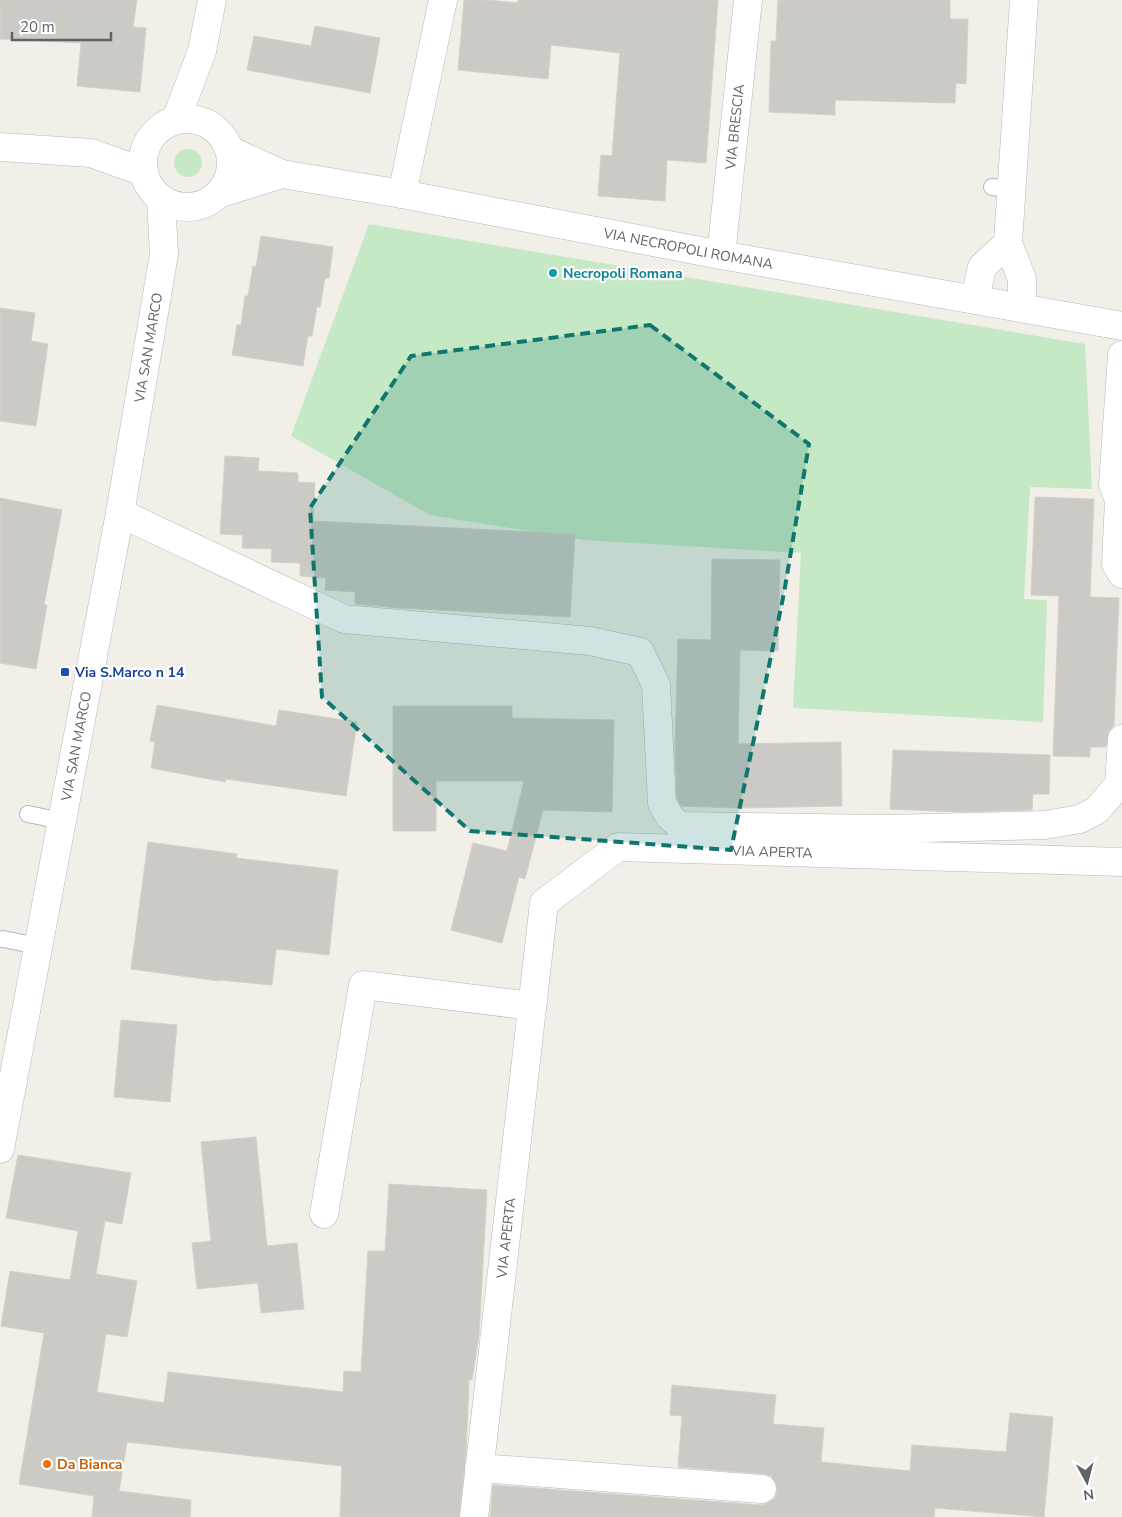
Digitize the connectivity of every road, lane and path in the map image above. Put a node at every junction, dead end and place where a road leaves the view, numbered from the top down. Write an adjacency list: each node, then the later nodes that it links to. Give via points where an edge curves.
1 (212, 0): 5 (street)
2 (443, 0): 15 (street)
3 (748, 0): 20 (street, VIA BRESCIA)
4 (1024, 0): 18 (street, via 1002,188)
5 (202, 51): 6 (street); 7 (street)
6 (176, 120): 7 (street, via 194,119); 8 (street, via 158,129)
7 (207, 123): 10 (street, via 223,136)
8 (149, 140): 11 (street); 12 (street, via 144,154)
9 (0, 147): 11 (street)
10 (231, 151): 13 (street, VIA NECROPOLI ROMANA); 14 (street, via 230,178)
11 (91, 154): 12 (street)
12 (144, 172): 16 (street, via 150,188)
13 (282, 174): 14 (street, VIA NECROPOLI ROMANA); 15 (street, VIA NECROPOLI ROMANA)
14 (221, 193): 17 (street, via 207,204)
15 (402, 194): 20 (street, VIA NECROPOLI ROMANA)
16 (161, 200): 17 (street); 19 (street, VIA SAN MARCO)
17 (188, 208): 19 (street, VIA SAN MARCO)
18 (1008, 243): 21 (street, via 982,268); 22 (street, via 1022,279)
19 (164, 254): 25 (street, VIA SAN MARCO)
20 (721, 255): 21 (street, VIA NECROPOLI ROMANA)
21 (975, 299): 22 (street, VIA NECROPOLI ROMANA)
22 (1022, 307): 23 (street, VIA NECROPOLI ROMANA)
23 (1122, 326)
24 (1122, 356): 26 (street, via 1114,484 1119,500 1116,564)
25 (120, 513): 27 (street, VIA APERTA, via 344,619 590,641 640,652 656,685 662,803 680,826 885,830 1045,825 1080,819 1097,810 1119,784); 29 (street, VIA SAN MARCO)
26 (1122, 574)
27 (1122, 739)
28 (28, 814): 29 (lane)
29 (62, 821): 32 (street, VIA SAN MARCO)
30 (1122, 862): 33 (street, VIA APERTA, via 618,847 544,903)
31 (3, 940): 32 (lane)
32 (38, 946): 34 (street, VIA SAN MARCO)
33 (532, 1006): 35 (street, via 363,985); 36 (street, VIA APERTA)
34 (0, 1149)
35 (324, 1214)
36 (478, 1468): 37 (street); 38 (street, VIA APERTA)
37 (762, 1489)
38 (474, 1517)

